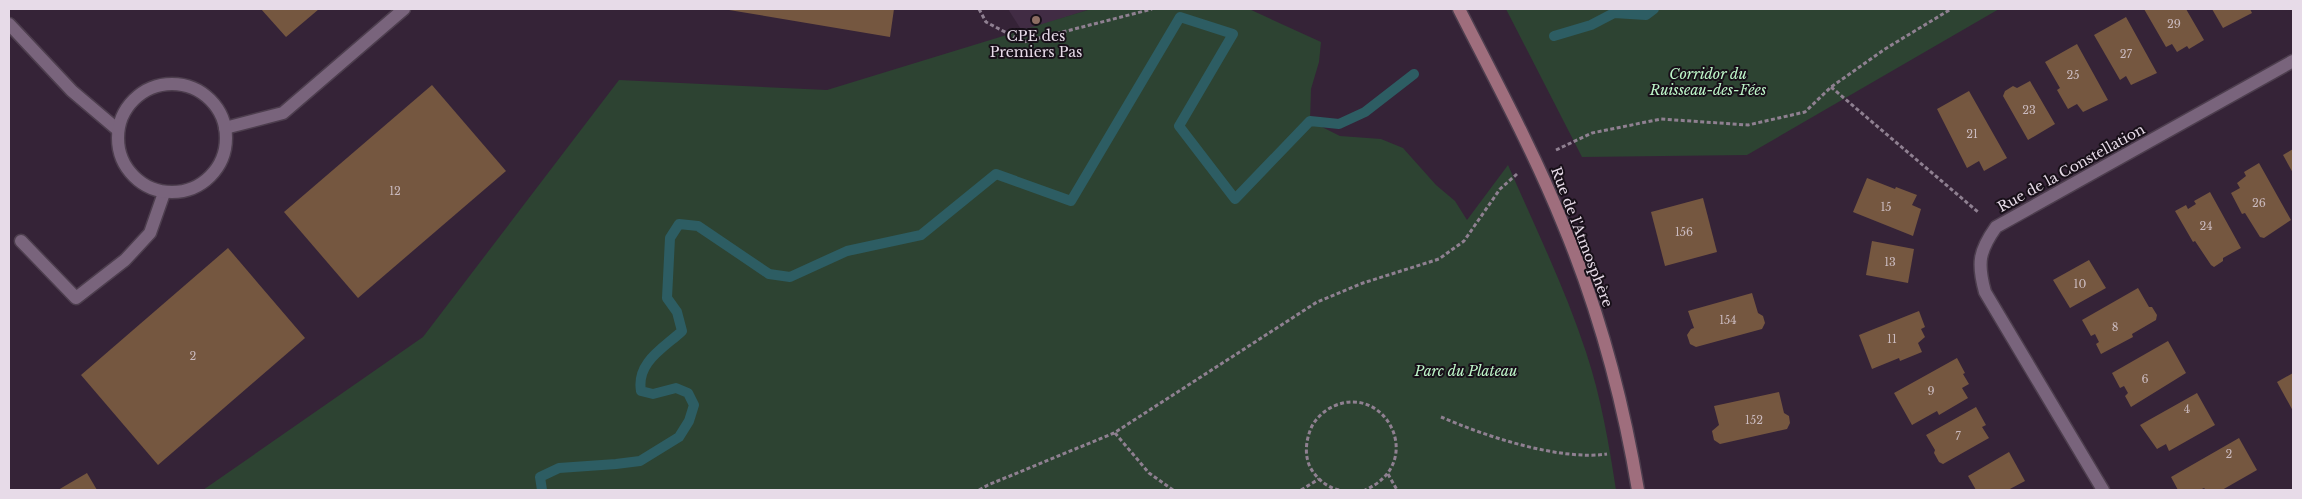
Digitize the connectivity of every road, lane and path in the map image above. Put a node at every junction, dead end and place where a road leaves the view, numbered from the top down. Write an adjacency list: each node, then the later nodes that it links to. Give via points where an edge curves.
1 (404, 9): 9 (street, via 283,113)
2 (979, 9): 3 (path, via 986,22 1024,42)
3 (1152, 9)
4 (1459, 9): 11 (street, Rue de l'Atmosphère)
5 (1950, 9): 8 (path)
6 (9, 24): 10 (street, via 72,91)
7 (2293, 61): 13 (street, Rue de la Constellation)
8 (1831, 86): 11 (path, via 1805,112 1773,120 1748,124 1661,119 1592,133); 13 (path)
9 (225, 128): 10 (street, via 218,110 206,96 189,86 170,84 152,87 136,97 124,112); 12 (street, via 226,145 211,176 198,187)
10 (118, 130): 12 (street, via 123,164 148,188)
11 (1535, 159): 16 (path, via 1500,189 1464,241 1439,259 1316,302); 17 (street, Rue de l'Atmosphère, via 1587,284)
12 (164, 193): 14 (street, via 150,233 125,260 76,298)
13 (1996, 227): 27 (street, Rue de la Constellation, via 1983,246 1979,271 1985,292)
14 (21, 241)
15 (1441, 417): 17 (path, via 1475,432 1545,450 1598,455)
16 (1114, 433): 20 (path); 21 (path, via 1149,473)
17 (1630, 450): 26 (street, Rue de l'Atmosphère)
18 (1388, 474): 19 (path, via 1395,460 1397,444 1393,429 1384,416 1371,407 1356,402 1340,403 1326,410 1308,435 1306,451 1310,466); 24 (path, via 1377,485); 25 (path)
19 (1319, 479): 22 (path); 23 (path)
20 (980, 490)
21 (1173, 490)
22 (1301, 490)
23 (1339, 490)
24 (1365, 490)
25 (1397, 490)
26 (1638, 490)
27 (2103, 490)

